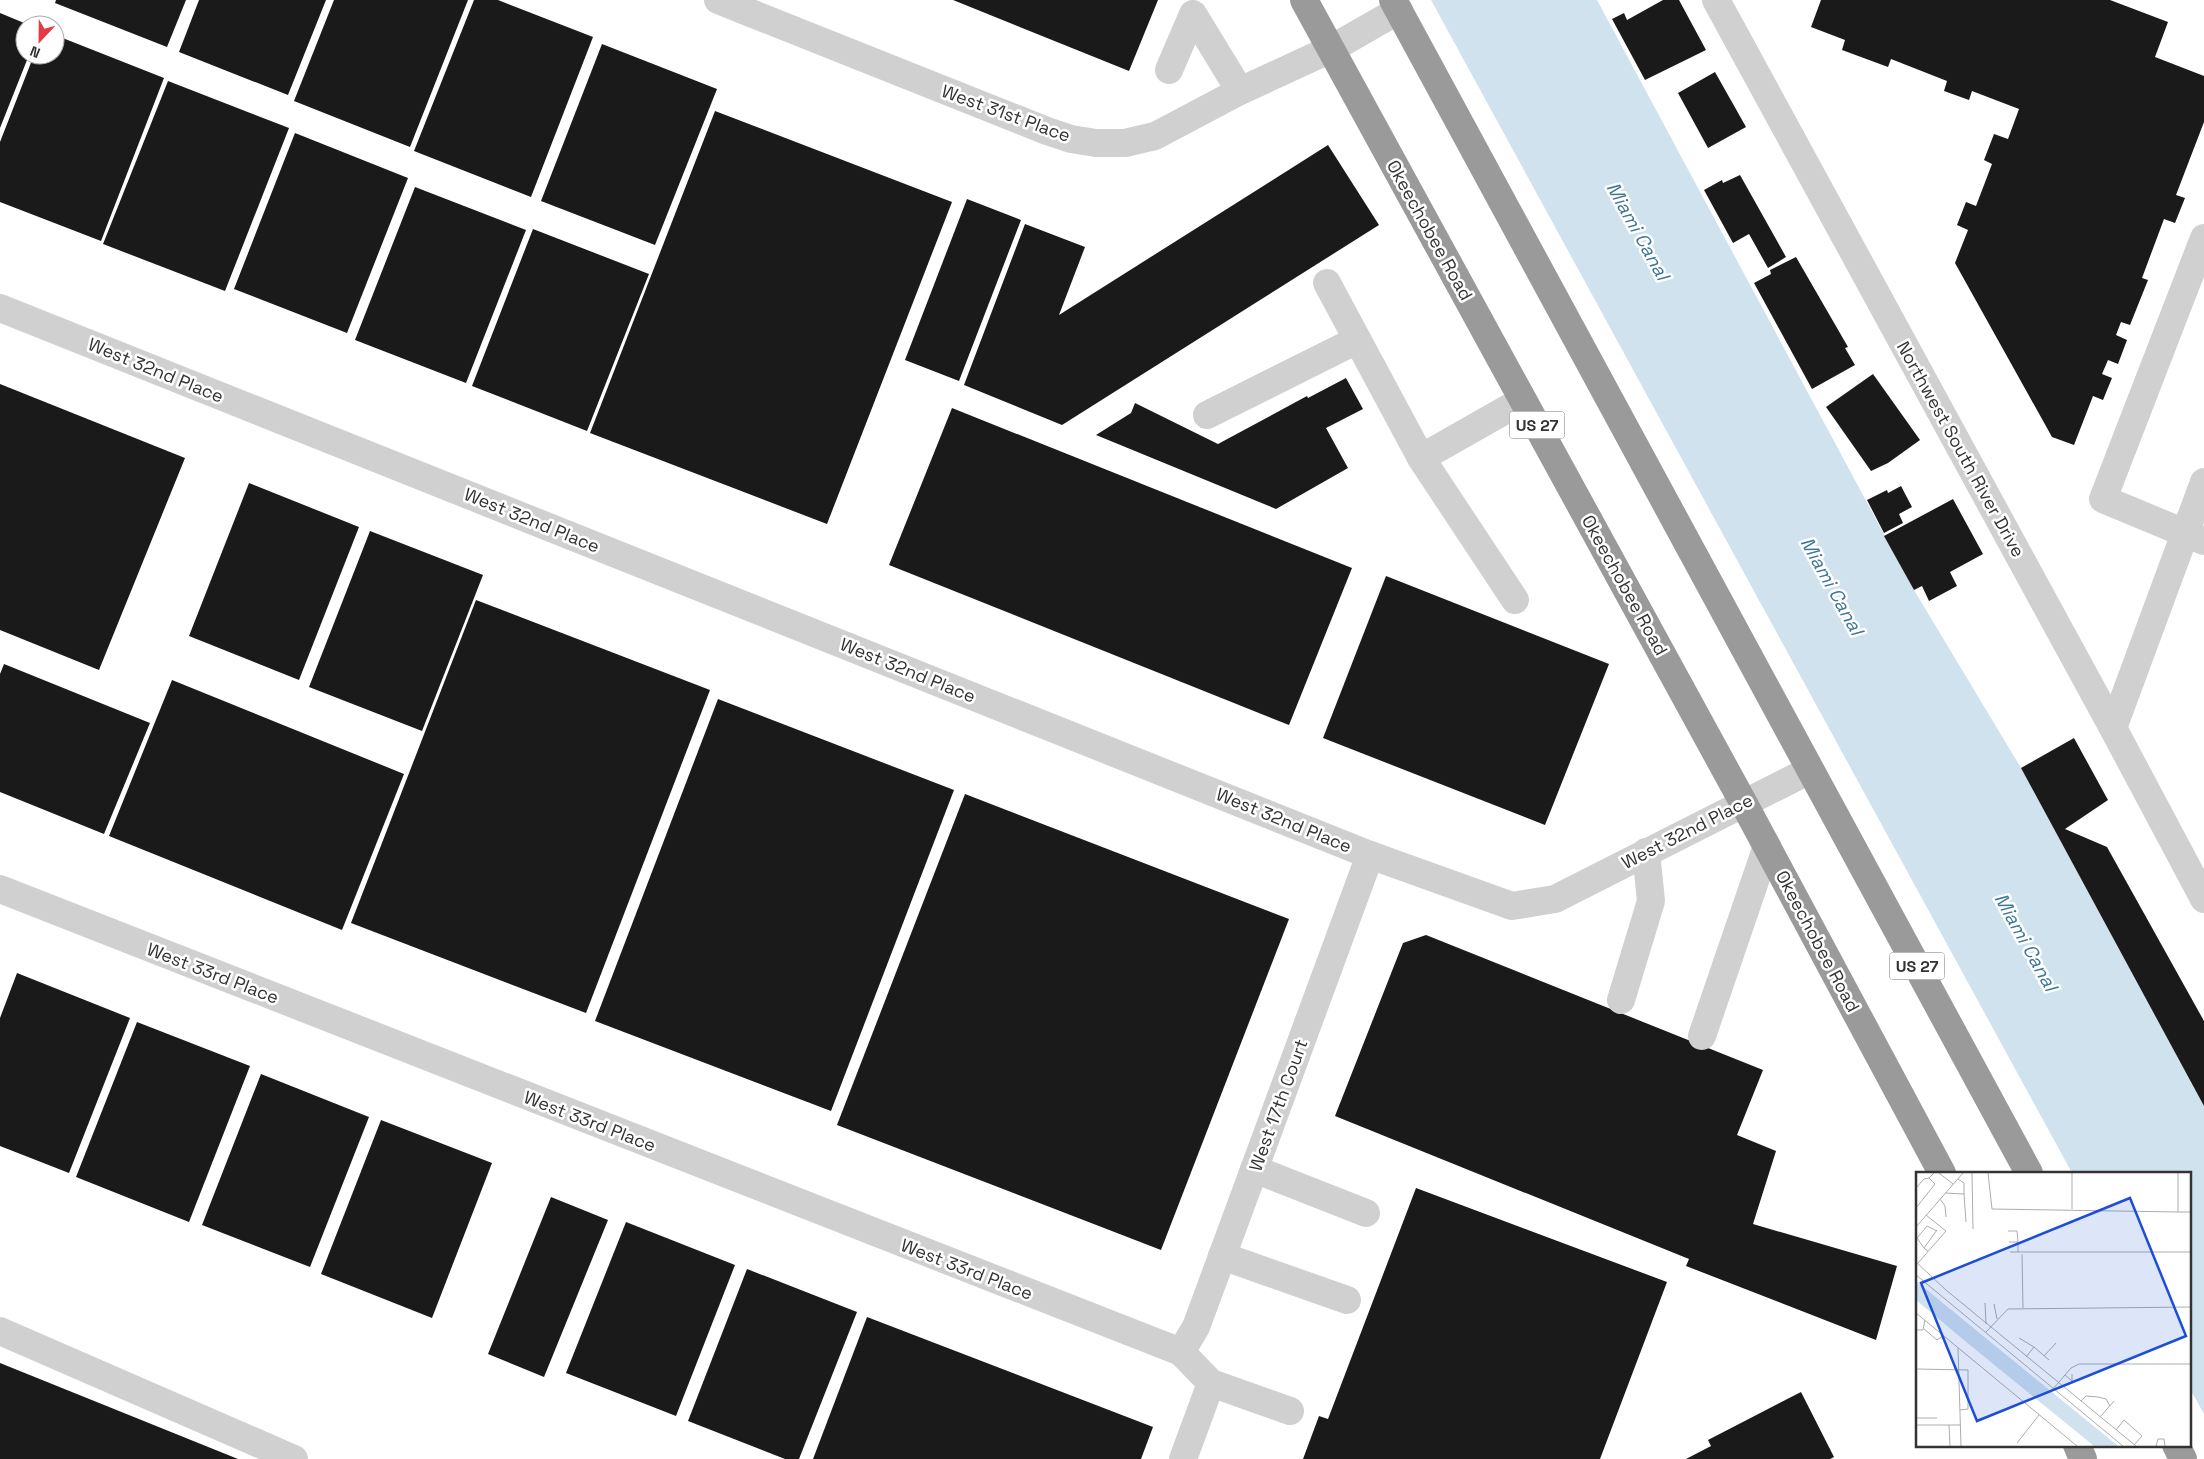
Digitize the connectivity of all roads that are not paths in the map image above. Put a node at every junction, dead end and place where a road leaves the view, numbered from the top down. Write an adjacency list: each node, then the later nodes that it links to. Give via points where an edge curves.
1 (718, 0): 7 (street, West 31st Place, via 1071,139 1125,143 1155,136)
2 (1304, 0): 5 (highway, Okeechobee Road / US 27)
3 (1716, 0): 18 (street, Northwest South River Drive)
4 (1396, 5): 5 (street, West 31st Place); 19 (highway, US 27)
5 (1331, 49): 7 (street, West 31st Place); 12 (highway, Okeechobee Road / US 27)
6 (1169, 70): 7 (street, via 1193,14)
7 (1240, 91)
8 (2204, 240): 16 (street, via 2103,499)
9 (1327, 283): 11 (street)
10 (0, 308): 23 (street, West 32nd Place)
11 (1357, 340): 13 (street); 14 (street)
12 (1523, 400): 14 (street); 20 (highway, Okeechobee Road / US 27)
13 (1207, 415)
14 (1421, 458): 17 (street)
15 (2204, 482): 16 (street)
16 (2195, 537): 18 (street)
17 (1515, 600)
18 (2113, 728): 25 (street, Northwest South River Drive)
19 (1810, 770): 20 (street, West 32nd Place); 30 (highway, US 27)
20 (1743, 802): 21 (highway, Okeechobee Road / US 27); 22 (street, West 32nd Place)
21 (1766, 846): 27 (street); 29 (highway, Okeechobee Road / US 27)
22 (1646, 852): 23 (street, West 32nd Place, via 1555,898 1512,906); 26 (street, via 1651,901)
23 (1370, 855): 28 (street, West 17th Court)
24 (0, 889): 35 (street, West 33rd Place)
25 (2203, 897)
26 (1622, 1000)
27 (1702, 1036)
28 (1254, 1169): 31 (street); 32 (street, West 17th Court)
29 (1941, 1172)
30 (2028, 1172)
31 (1366, 1213)
32 (1222, 1256): 33 (street); 35 (street, West 17th Court, via 1196,1327)
33 (1347, 1300)
34 (0, 1331): 40 (street)
35 (1180, 1352): 36 (street)
36 (1211, 1383): 37 (street); 41 (street)
37 (1290, 1411)
38 (2077, 1446): 42 (highway)
39 (2176, 1446): 43 (highway)
40 (294, 1459)
41 (1183, 1459)
42 (2083, 1459)
43 (2183, 1459)

